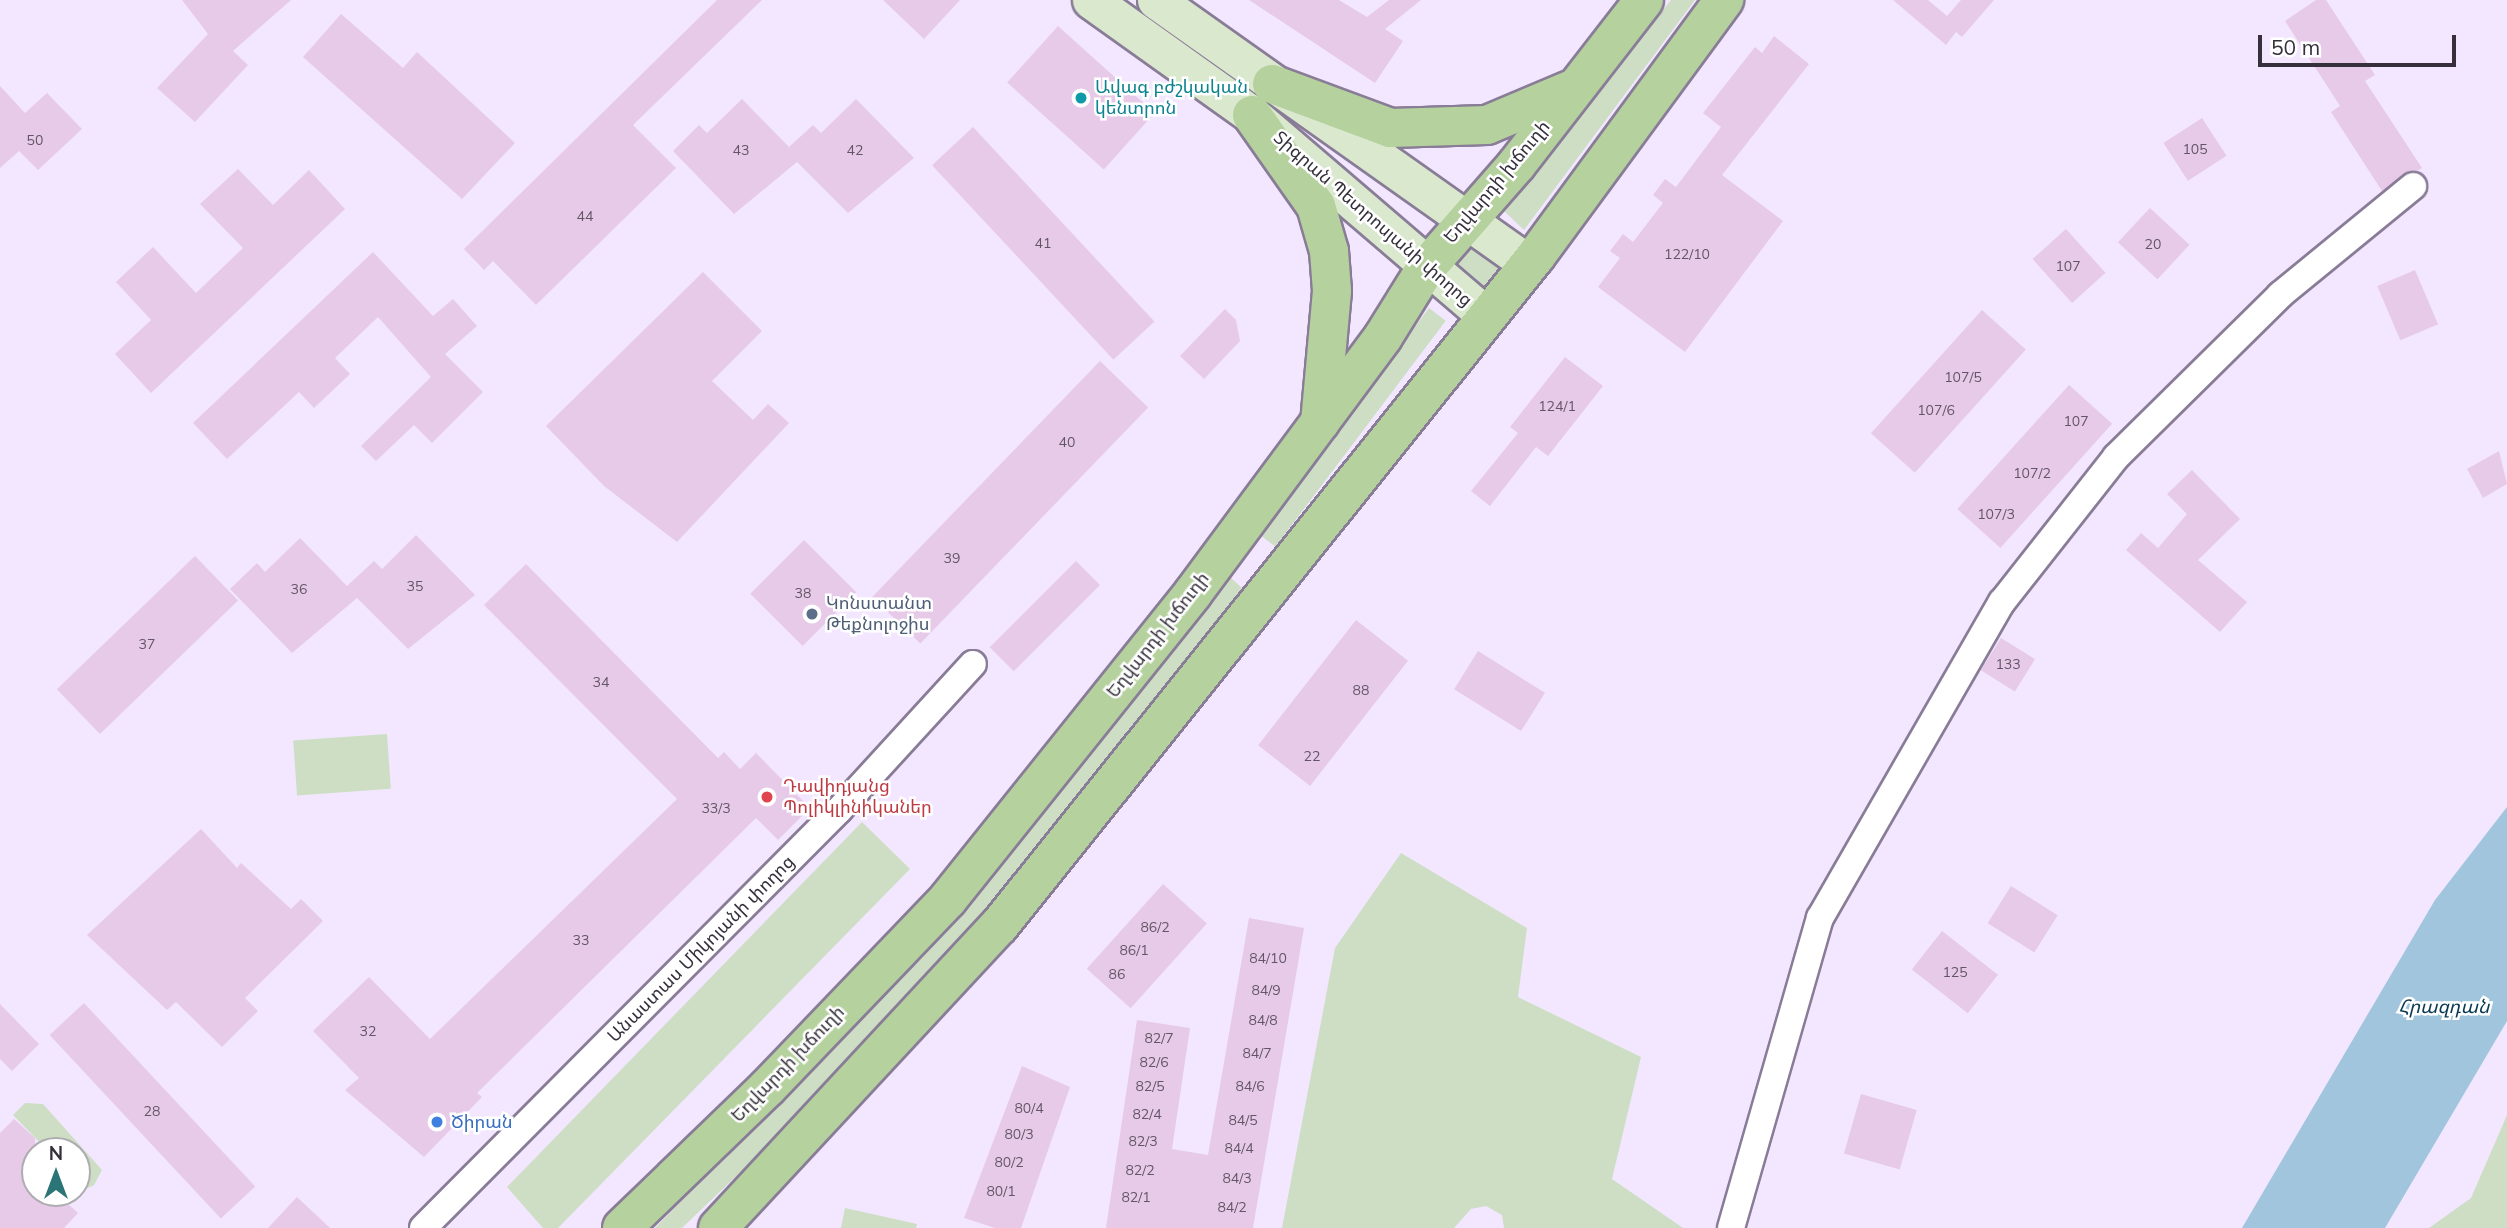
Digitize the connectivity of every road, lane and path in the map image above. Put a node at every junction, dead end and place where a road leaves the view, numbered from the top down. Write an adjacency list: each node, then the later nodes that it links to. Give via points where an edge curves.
1 (1091, 0): 6 (main road, Տիգրան Պետրոսյանի փողոց)
2 (1156, 0): 6 (main road, Տիգրան Պետրոսյանի փողոց)
3 (1644, 0): 5 (main road, Եղվարդի խճուղի)
4 (1724, 0): 9 (main road)
5 (1572, 89): 6 (main road, via 1487,125 1390,128); 8 (main road, Եղվարդի խճուղի, via 1517,164)
6 (1262, 100): 8 (main road, Տիգրան Պետրոսյանի փողոց); 10 (main road, Տիգրան Պետրոսյանի փողոց); 12 (main road, via 1315,206 1329,251 1332,291)
7 (2413, 186): 19 (street, via 2280,296 2116,457 2002,603 1819,918)
8 (1466, 217): 9 (main road, Տիգրան Պետրոսյանի փողոց); 10 (main road, Եղվարդի խճուղի)
9 (1529, 264): 11 (main road)
10 (1426, 268): 11 (main road, Տիգրան Պետրոսյանի փողոց); 12 (main road, Եղվարդի խճուղի)
11 (1485, 315): 14 (main road)
12 (1320, 424): 13 (main road, Եղվարդի խճուղի)
13 (1233, 540): 14 (main road); 17 (main road, Եղվարդի խճուղի, via 948,898 767,1088)
14 (1280, 580): 18 (main road, via 999,926)
15 (973, 664): 16 (street, Անաստաս Միկոյանի փողոց, via 839,810)
16 (423, 1228)
17 (622, 1228)
18 (718, 1228)
19 (1731, 1228)

